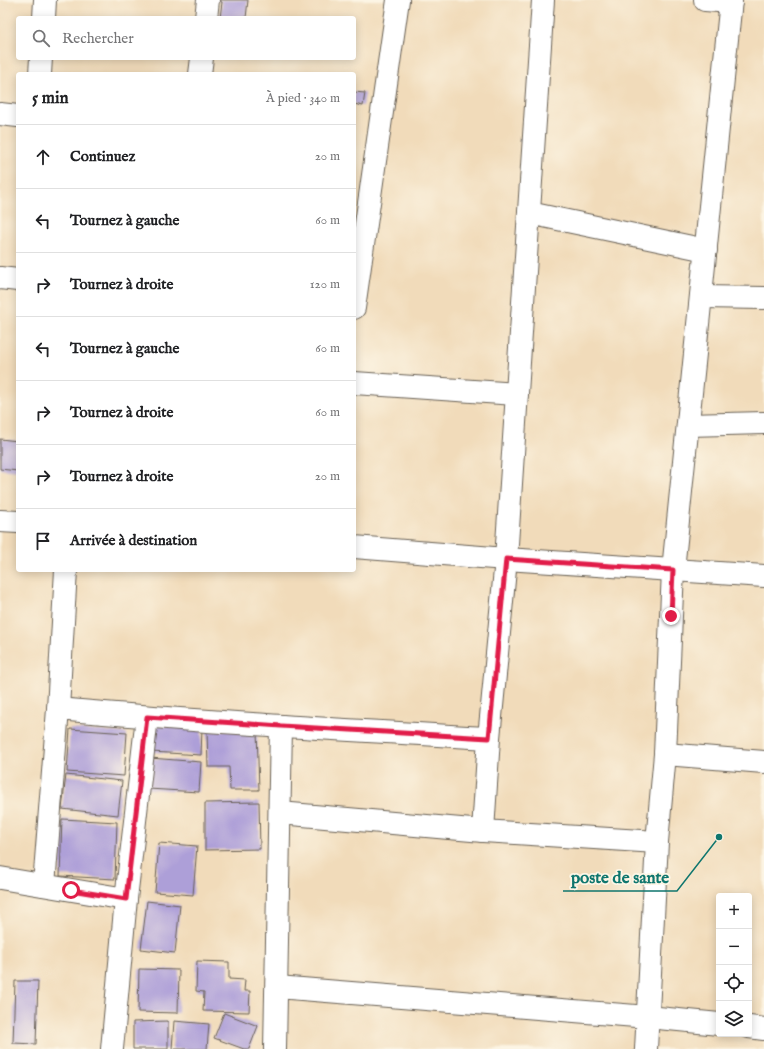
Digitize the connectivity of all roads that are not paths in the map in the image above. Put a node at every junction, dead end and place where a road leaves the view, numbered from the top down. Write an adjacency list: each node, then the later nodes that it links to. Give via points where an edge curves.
1 (45, 0): 7 (street)
2 (208, 0): 8 (street)
3 (398, 0): 19 (street)
4 (543, 0): 15 (street)
5 (705, 0): 6 (street)
6 (731, 1): 16 (street)
7 (44, 16)
8 (206, 16)
9 (42, 60): 11 (street)
10 (202, 60): 12 (street)
11 (40, 72)
12 (200, 72)
13 (0, 114): 14 (street)
14 (16, 116)
15 (529, 213): 16 (street); 23 (street)
16 (706, 250): 20 (street)
17 (0, 278): 18 (street)
18 (16, 280)
19 (356, 294)
20 (701, 297): 21 (street); 25 (street)
21 (764, 298)
22 (356, 383): 23 (street)
23 (517, 394): 29 (street)
24 (764, 424): 25 (street)
25 (688, 425): 30 (street)
26 (0, 521): 27 (street)
27 (16, 522)
28 (356, 547): 29 (street)
29 (506, 559): 30 (street); 36 (street)
30 (673, 570): 32 (street); 37 (street)
31 (66, 572): 33 (street)
32 (764, 576)
33 (58, 709): 34 (street); 43 (street)
34 (147, 717): 35 (street); 44 (street)
35 (281, 726): 36 (street); 39 (street)
36 (489, 738): 40 (street)
37 (665, 754): 38 (street); 41 (street)
38 (764, 762)
39 (280, 813): 40 (street); 45 (street)
40 (483, 831): 41 (street)
41 (657, 842): 46 (street)
42 (0, 878): 43 (street)
43 (44, 885): 44 (street)
44 (126, 899): 50 (street)
45 (277, 987): 46 (street); 51 (street)
46 (648, 1017): 47 (street); 52 (street)
47 (716, 1024)
48 (752, 1027): 49 (street)
49 (764, 1029)
50 (112, 1049)
51 (275, 1049)
52 (646, 1049)

